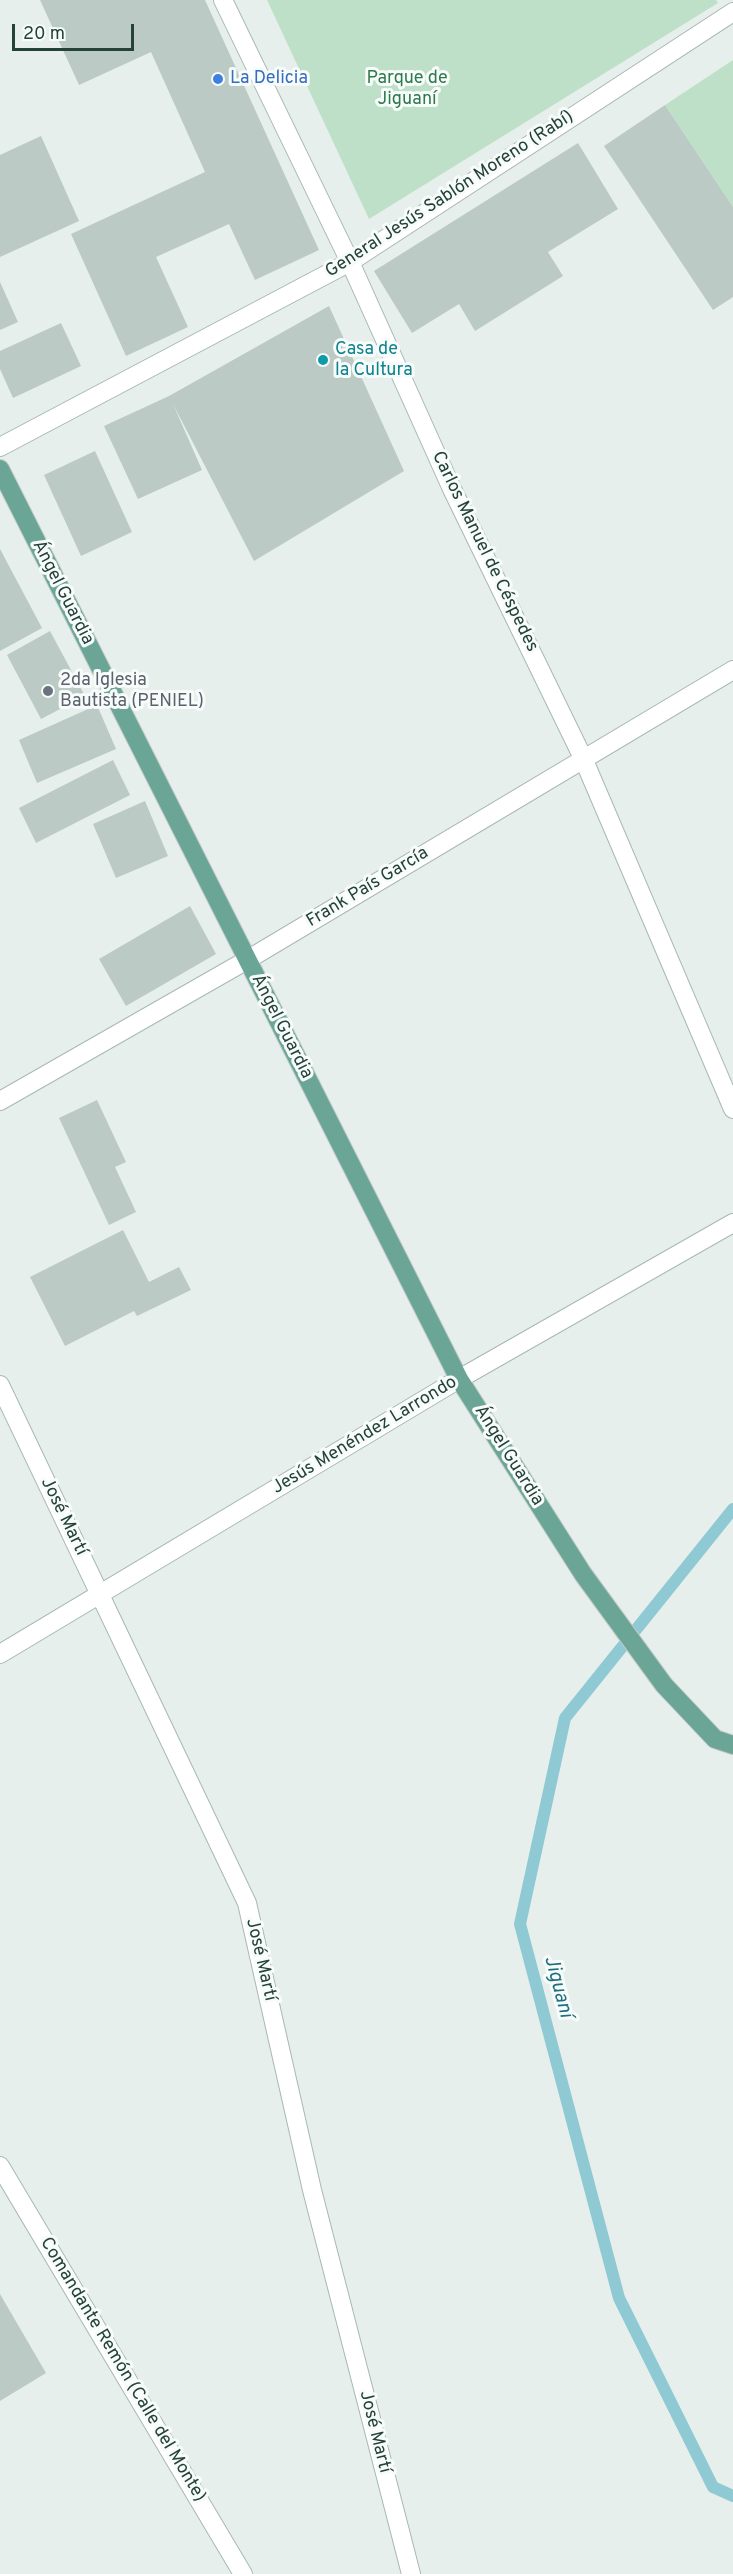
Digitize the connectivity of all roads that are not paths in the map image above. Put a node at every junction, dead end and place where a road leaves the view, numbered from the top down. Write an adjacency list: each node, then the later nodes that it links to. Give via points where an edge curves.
1 (223, 0): 3 (street, Carlos Manuel de Céspedes)
2 (733, 12): 3 (street, General Jesús Sablón Moreno (Rabí))
3 (350, 262): 4 (street, General Jesús Sablón Moreno (Rabí)); 7 (street, Carlos Manuel de Céspedes, via 452,489)
4 (0, 447)
5 (0, 469): 8 (main road, Ángel Guardia)
6 (733, 670): 7 (street, Frank País García)
7 (583, 758): 8 (street, Frank País García); 10 (street, Carlos Manuel de Céspedes)
8 (247, 960): 9 (street, Frank País García); 12 (main road, Ángel Guardia)
9 (0, 1101)
10 (733, 1109)
11 (733, 1223): 12 (street, Jesús Menéndez Larrondo)
12 (459, 1379): 14 (street, Jesús Menéndez Larrondo); 16 (main road, Ángel Guardia, via 583,1574 664,1684 715,1739)
13 (0, 1385): 14 (street, José Martí)
14 (101, 1594): 15 (street, Jesús Menéndez Larrondo); 19 (street, José Martí, via 247,1903 312,2190)
15 (0, 1654)
16 (733, 1745)
17 (0, 2166): 18 (street, Comandante Remón (Calle del Monte))
18 (243, 2574)
19 (411, 2574)

